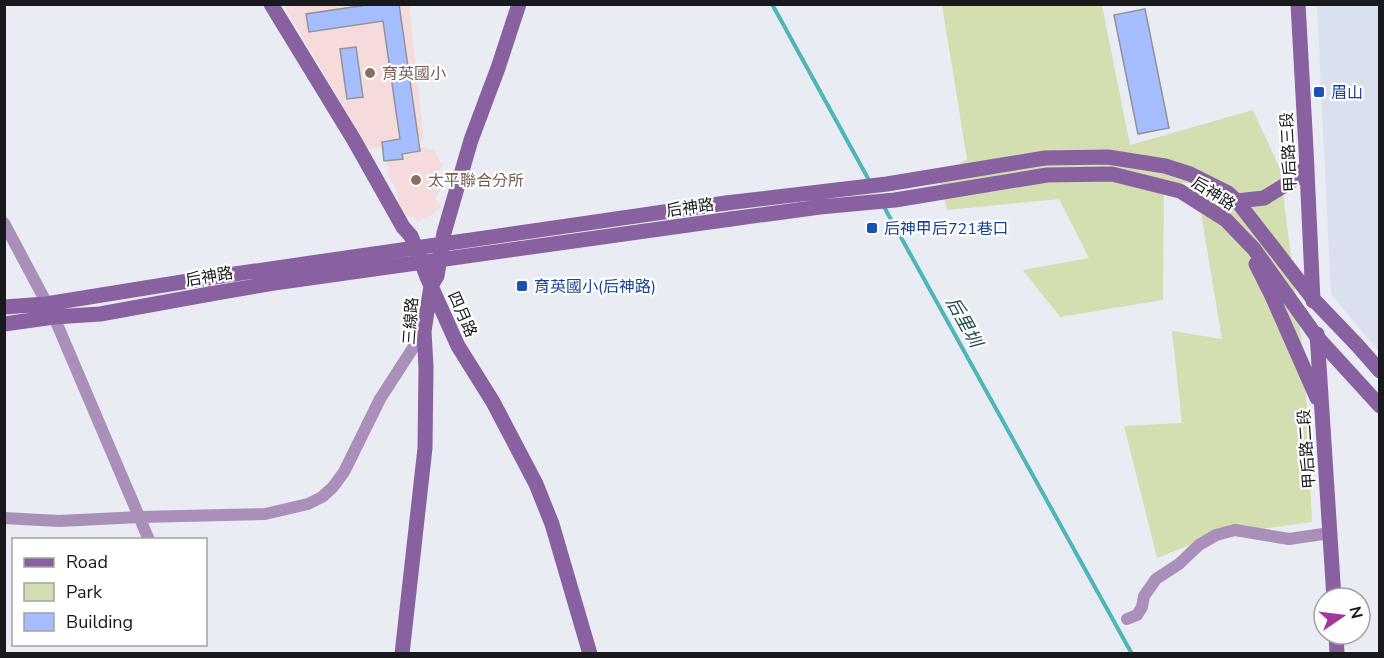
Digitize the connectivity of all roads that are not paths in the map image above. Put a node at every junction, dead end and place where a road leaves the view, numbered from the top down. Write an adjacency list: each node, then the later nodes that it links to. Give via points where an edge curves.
1 (270, 4): 8 (street, 四月路, via 411,236)
2 (519, 4): 8 (street, 三線路, via 471,140 444,232 437,276)
3 (1298, 4): 4 (street, 甲后路三段)
4 (1307, 166): 5 (street, via 1295,179 1264,198); 9 (street, 甲后路三段)
5 (1237, 201): 9 (street, 后神路); 11 (street, 后神路, bridge, via 1190,174 1165,166 1108,157 1045,158 887,184 726,203 207,278)
6 (4, 223): 11 (street)
7 (1240, 235): 11 (street, 后神路, bridge, via 1226,220 1180,191 1112,174 1047,175 896,200 820,207 274,283 100,314); 14 (street, 后神路); 17 (street)
8 (431, 286): 13 (street, 三線路); 25 (street, 四月路, via 458,346 536,484 552,524)
9 (1313, 299): 14 (street, 甲后路二段); 15 (street, 后神路)
10 (4, 307): 11 (street, 后神路)
11 (50, 310): 12 (street, 后神路); 18 (street)
12 (4, 324)
13 (424, 331): 18 (street, via 380,399 344,472 322,496 308,504 265,514); 24 (street, 三線路, via 425,448)
14 (1317, 337): 16 (street, 后神路); 17 (street, 甲后路二段)
15 (1380, 370)
16 (1380, 406)
17 (1321, 407): 20 (street, 甲后路二段)
18 (140, 517): 19 (street, via 59,521); 21 (street)
19 (4, 518)
20 (1330, 533): 22 (street, 甲后路二段); 23 (street, via 1289,539 1235,530 1216,535 1156,579 1137,615)
21 (148, 538)
22 (1333, 586)
23 (1127, 619)
24 (402, 654)
25 (590, 654)

